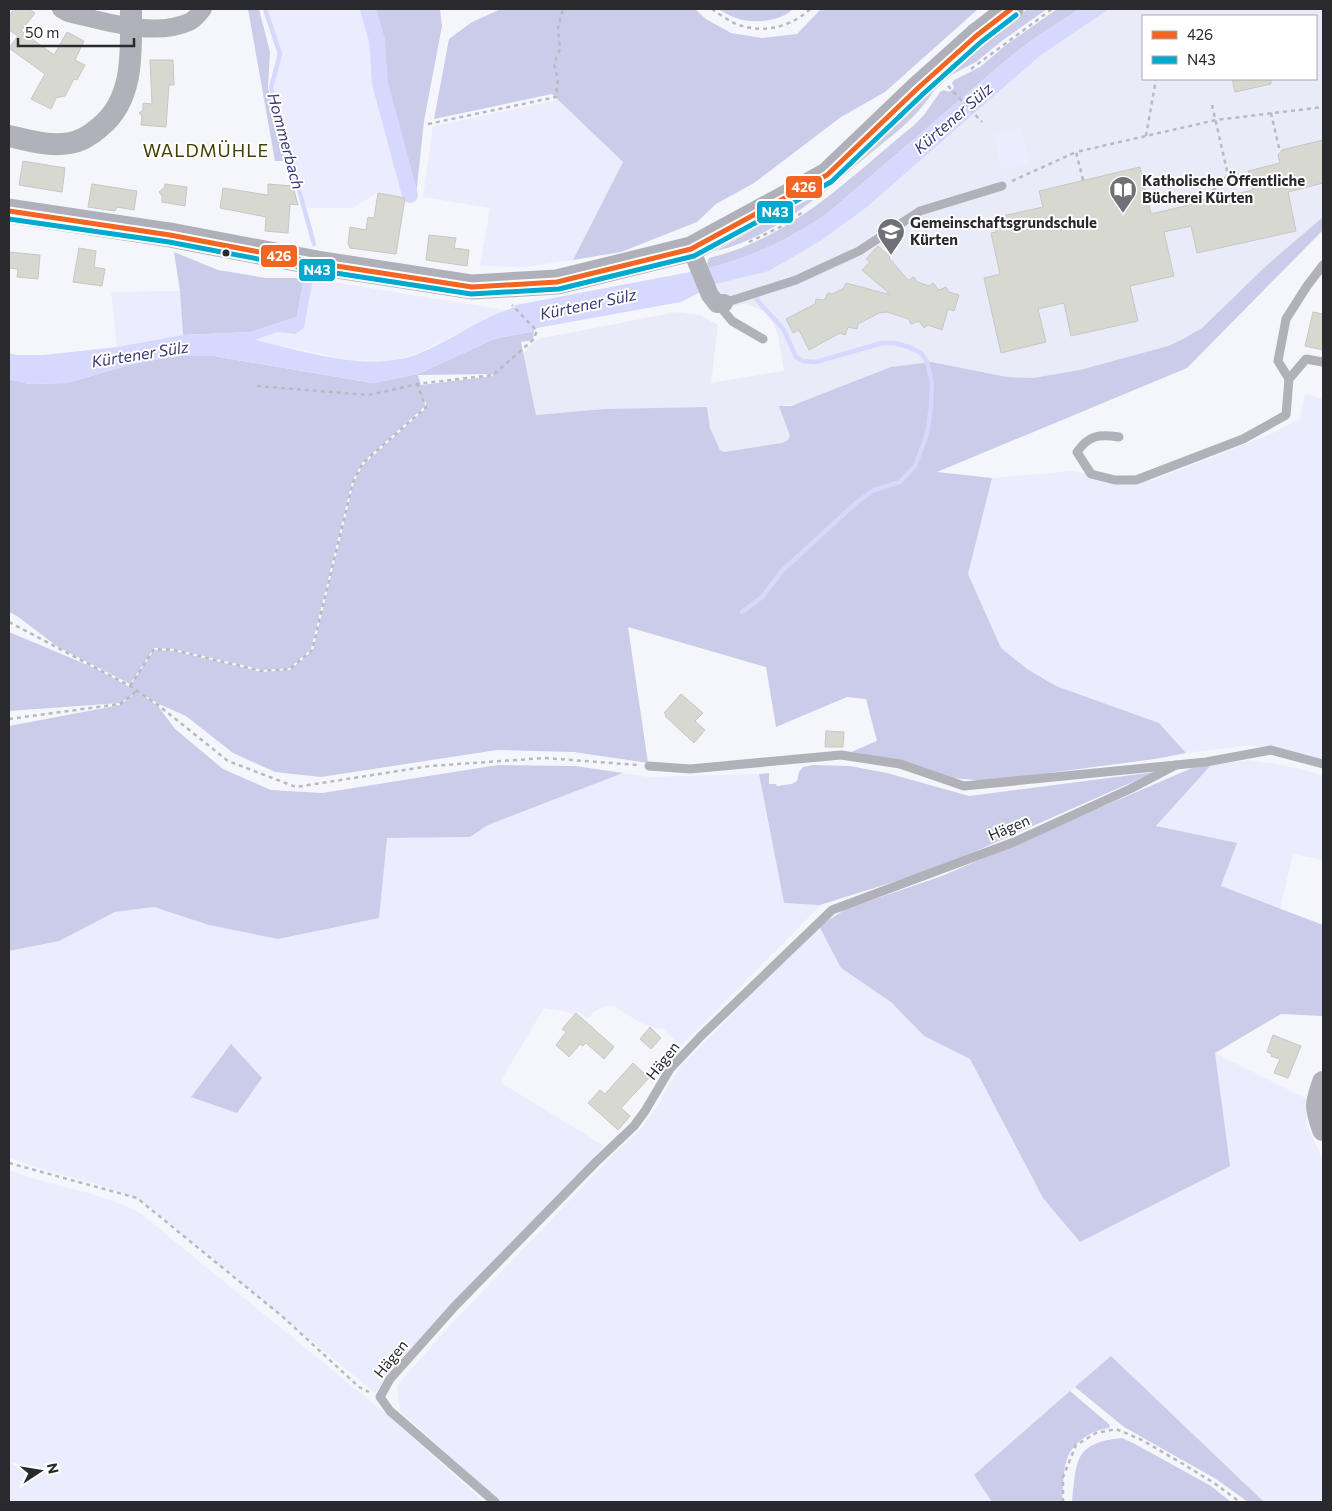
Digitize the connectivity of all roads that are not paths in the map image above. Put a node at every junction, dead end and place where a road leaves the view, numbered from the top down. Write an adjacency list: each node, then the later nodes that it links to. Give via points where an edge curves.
1 (61, 9): 4 (street, via 68,14)
2 (203, 9): 4 (street, via 191,22 171,28)
3 (1011, 9): 8 (main road, via 918,88 827,175)
4 (131, 18): 5 (street, via 129,78 121,102 106,123 88,137 70,143 44,144)
5 (9, 136)
6 (1002, 186): 10 (lane, via 920,211 850,255 796,280)
7 (9, 211): 8 (main road, via 472,287 558,282)
8 (693, 255): 10 (street)
9 (1323, 265): 13 (lane, via 1286,319 1278,361)
10 (717, 301): 11 (lane, via 732,321)
11 (763, 339)
12 (1323, 362): 13 (lane, via 1306,359)
13 (1289, 379): 14 (lane, via 1286,415 1243,439 1136,480 1115,480 1091,474 1077,452 1085,441 1106,435)
14 (1119, 437)
15 (1176, 764): 16 (lane, Hägen, via 1271,750); 17 (lane, Hägen, via 964,786 900,764 841,755 690,769); 20 (lane, Hägen, via 1130,789 1014,842 832,910 670,1069 634,1126 455,1306 390,1379 380,1397 390,1411)
16 (1323, 764)
17 (650, 766)
18 (1323, 1082): 19 (street, via 1316,1101)
19 (1323, 1130)
20 (495, 1502)

